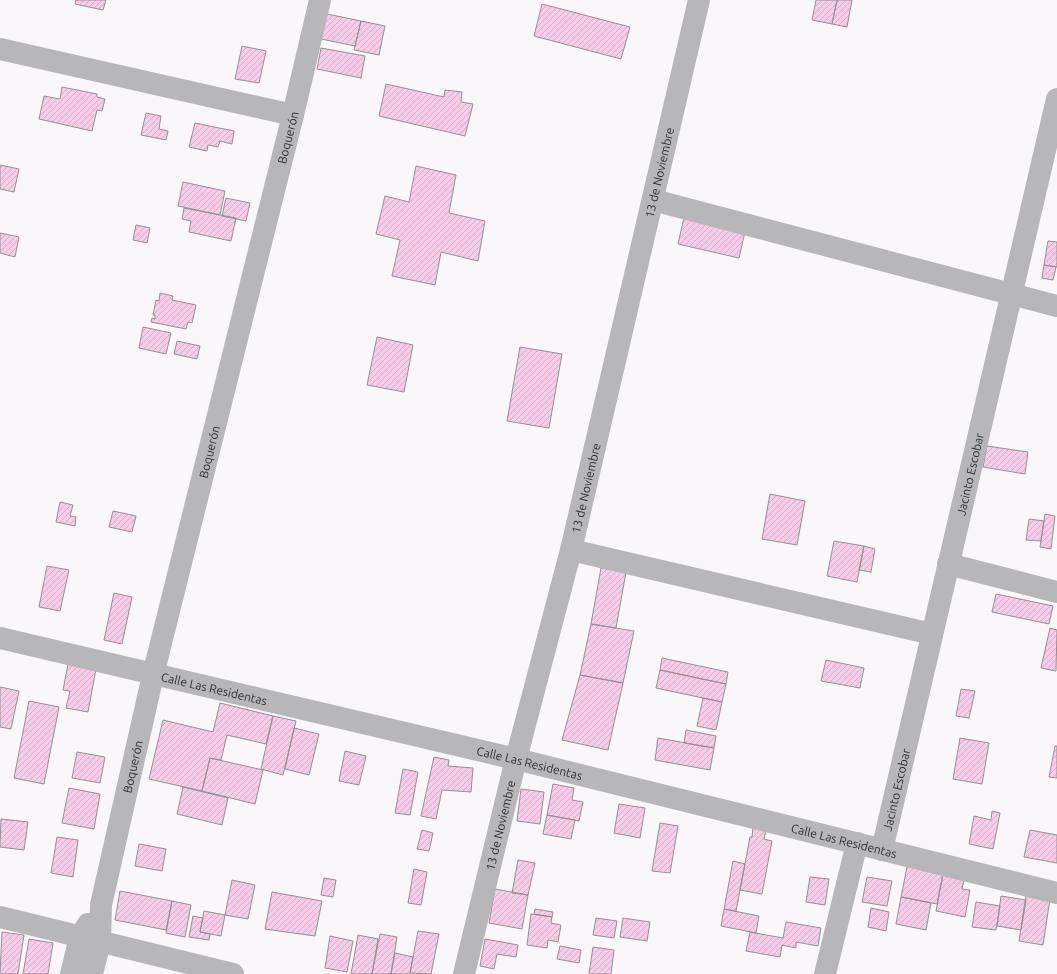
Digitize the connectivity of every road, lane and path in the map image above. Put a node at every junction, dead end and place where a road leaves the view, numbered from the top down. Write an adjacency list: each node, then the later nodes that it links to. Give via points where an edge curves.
1 (320, 0): 5 (street, Boquerón)
2 (699, 0): 6 (street, 13 de Noviembre)
3 (0, 49): 5 (street)
4 (1057, 99): 7 (street, Jacinto Escobar)
5 (293, 115): 14 (street, Boquerón)
6 (653, 200): 7 (street); 9 (street, 13 de Noviembre)
7 (1011, 295): 8 (street); 10 (street, Jacinto Escobar)
8 (1057, 306)
9 (571, 550): 12 (street); 15 (street, 13 de Noviembre)
10 (948, 564): 11 (street); 12 (street, Jacinto Escobar)
11 (1057, 592)
12 (932, 634): 17 (street, Jacinto Escobar)
13 (0, 638): 14 (street, Calle Las Residentas)
14 (153, 675): 15 (street, Calle Las Residentas); 20 (street, Boquerón, via 101,905)
15 (516, 759): 16 (street, Calle Las Residentas); 24 (street, 13 de Noviembre)
16 (857, 843): 17 (street, Calle Las Residentas); 25 (street)
17 (882, 850): 18 (street, Calle Las Residentas)
18 (1057, 892)
19 (0, 917): 20 (street)
20 (90, 939): 21 (street, Boquerón); 22 (street, Boquerón); 23 (street)
21 (71, 974)
22 (92, 974)
23 (233, 974)
24 (464, 974)
25 (826, 974)

